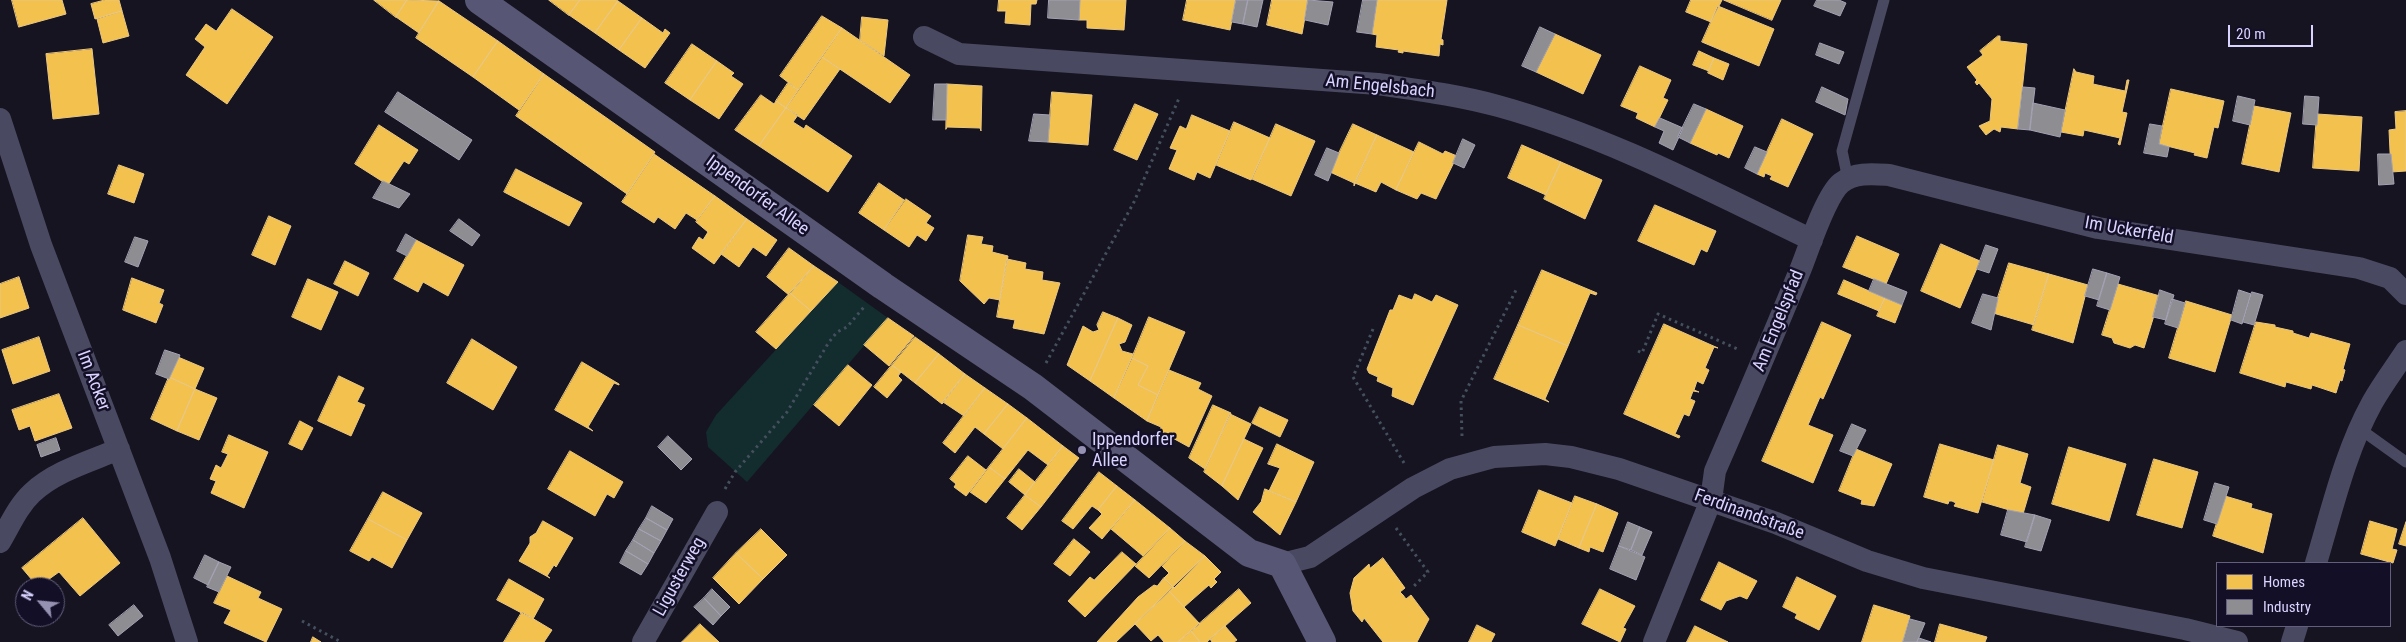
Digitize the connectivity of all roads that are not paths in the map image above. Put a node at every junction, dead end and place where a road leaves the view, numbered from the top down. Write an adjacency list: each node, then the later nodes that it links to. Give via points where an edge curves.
1 (479, 0): 16 (street, Ippendorfer Allee, via 883,286 1033,387 1249,552)
2 (1885, 0): 5 (lane, via 1842,151)
3 (924, 37): 6 (street, Am Engelsbach, via 958,54 1378,84 1496,105 1581,134 1655,165)
4 (0, 119): 10 (street, Im Acker, via 41,245)
5 (1848, 179): 6 (street, Am Engelspfad, via 1831,195); 7 (street, Im Uckerfeld, via 1871,173 1889,175 2098,228 2359,268 2390,278)
6 (1812, 240): 12 (street, Am Engelspfad, via 1715,472)
7 (2406, 294)
8 (2406, 351): 9 (street)
9 (2360, 429): 11 (lane); 15 (street, via 2344,469)
10 (120, 449): 14 (street, via 44,483 23,504); 18 (street, Im Acker)
11 (2406, 462)
12 (1711, 500): 16 (street, Ferdinandstraße, via 1619,469 1571,457 1544,454 1494,457 1470,462 1430,478 1310,557); 21 (street, Am Engelspfad); 22 (street, Ferdinandstraße, via 1867,561 1923,578)
13 (717, 512): 19 (street, Ligusterweg)
14 (0, 542)
15 (2316, 562)
16 (1282, 564): 20 (street)
17 (2297, 627): 23 (street)
18 (187, 642)
19 (643, 642)
20 (1322, 642)
21 (1654, 642)
22 (2237, 642)
23 (2292, 642)

